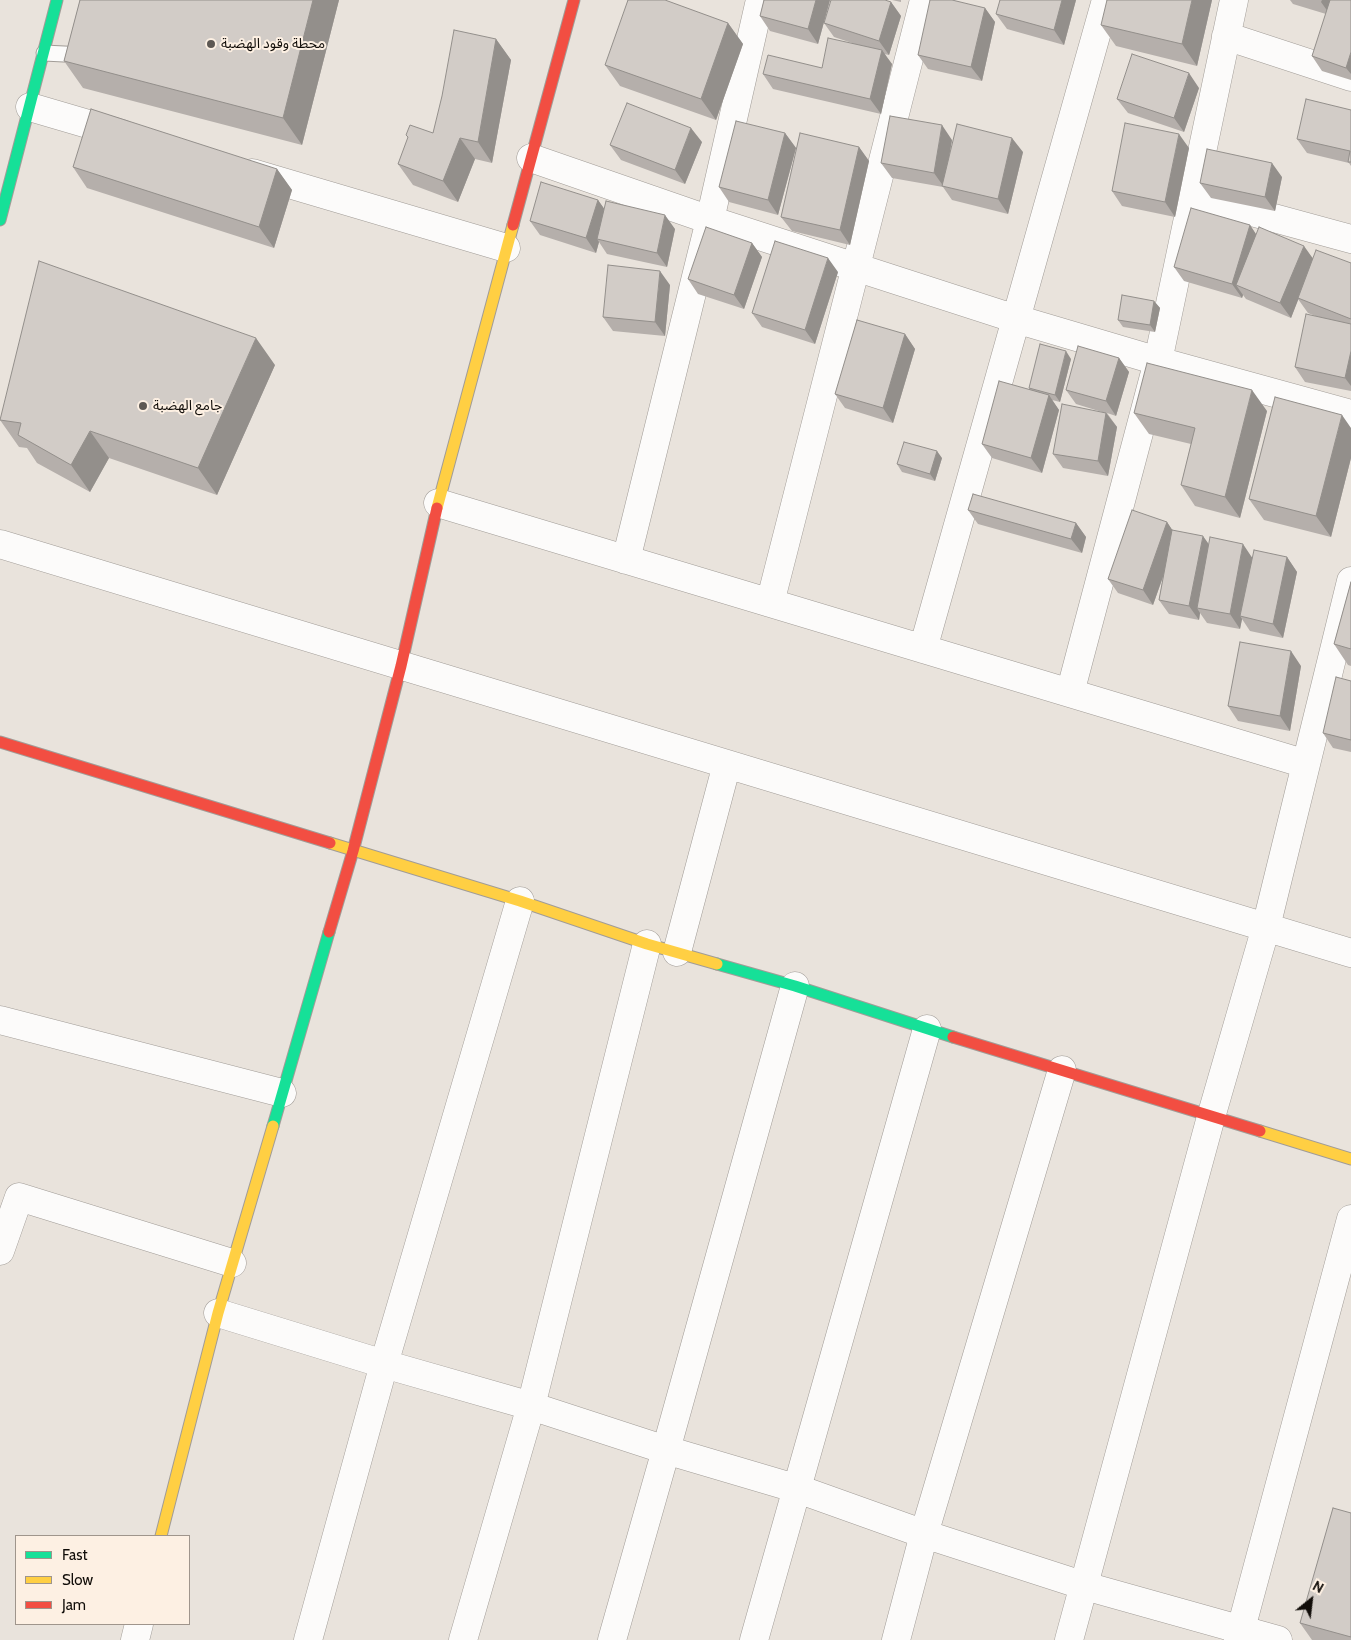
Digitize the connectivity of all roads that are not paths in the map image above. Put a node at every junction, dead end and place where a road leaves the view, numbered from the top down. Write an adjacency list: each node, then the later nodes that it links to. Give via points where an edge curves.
1 (58, 0): 8 (main road)
2 (574, 0): 13 (main road)
3 (760, 0): 17 (street)
4 (924, 0): 20 (street)
5 (1106, 0): 21 (street)
6 (1234, 0): 7 (street)
7 (1226, 36): 10 (street); 15 (street)
8 (44, 53): 9 (lane); 11 (main road)
9 (100, 55)
10 (1351, 77)
11 (30, 106): 12 (street); 16 (main road)
12 (144, 140)
13 (531, 158): 17 (street); 19 (main road)
14 (230, 166): 19 (street)
15 (1193, 196): 18 (street); 22 (street)
16 (0, 220)
17 (710, 220): 20 (street); 26 (street)
18 (1351, 239)
19 (506, 248): 24 (main road)
20 (856, 267): 21 (street); 28 (street)
21 (1016, 319): 22 (street); 29 (street)
22 (1158, 361): 23 (street); 31 (street)
23 (1351, 414)
24 (438, 502): 26 (street); 30 (main road)
25 (0, 544): 30 (street)
26 (626, 560): 28 (street)
27 (1351, 581): 34 (street)
28 (770, 603): 29 (street)
29 (924, 649): 31 (street)
30 (401, 666): 33 (street); 35 (main road)
31 (1070, 693): 34 (street)
32 (0, 742): 35 (main road)
33 (727, 764): 37 (street); 39 (street)
34 (1306, 764): 37 (street)
35 (353, 851): 36 (main road); 45 (main road)
36 (520, 901): 38 (main road); 53 (street)
37 (1266, 927): 40 (street); 46 (street)
38 (647, 944): 39 (main road); 54 (street)
39 (677, 952): 41 (main road)
40 (1351, 953)
41 (795, 986): 43 (main road); 55 (street)
42 (0, 1020): 45 (street)
43 (927, 1029): 44 (main road); 56 (street)
44 (1062, 1070): 46 (main road); 57 (street)
45 (282, 1093): 51 (main road)
46 (1211, 1117): 47 (main road); 59 (street)
47 (1351, 1159)
48 (9, 1195): 50 (street); 51 (street)
49 (1351, 1219): 61 (street)
50 (0, 1251)
51 (232, 1263): 52 (main road)
52 (218, 1312): 53 (street); 58 (main road)
53 (384, 1364): 54 (street); 63 (street)
54 (531, 1406): 55 (street); 64 (street)
55 (666, 1450): 56 (street); 65 (street)
56 (798, 1489): 57 (street); 66 (street)
57 (924, 1534): 59 (street); 67 (street)
58 (161, 1535)
59 (1085, 1586): 61 (street); 68 (street)
60 (139, 1625): 62 (street)
61 (1240, 1635): 69 (street)
62 (135, 1640)
63 (308, 1640)
64 (463, 1640)
65 (612, 1640)
66 (754, 1640)
67 (896, 1640)
68 (1069, 1640)
69 (1278, 1640)

